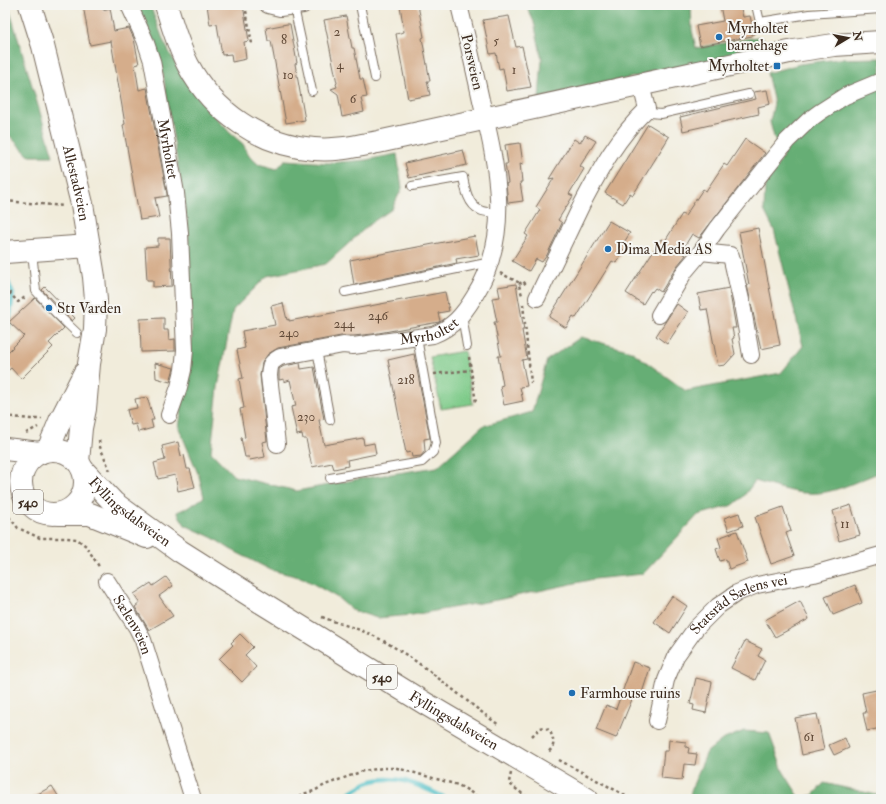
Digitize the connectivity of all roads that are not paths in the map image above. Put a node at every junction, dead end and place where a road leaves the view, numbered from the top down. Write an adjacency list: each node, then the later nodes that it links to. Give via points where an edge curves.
1 (30, 5): 20 (main road, Allestadveien, via 60,114 82,204)
2 (129, 5): 35 (street, Myrholtet, via 152,61 176,193 180,233 185,350 180,381)
3 (166, 5): 17 (main road, via 177,40 203,88 221,108 242,125 266,138 294,147 344,149)
4 (268, 5): 8 (street, via 280,8)
5 (360, 5): 11 (lane)
6 (459, 5): 17 (street, Porsveien)
7 (756, 5): 9 (lane, via 760,22 809,14)
8 (298, 6): 14 (lane)
9 (881, 8)
10 (881, 42): 13 (main road, via 814,47)
11 (375, 78)
12 (881, 81): 23 (street, via 845,96 809,120 787,141)
13 (641, 84): 16 (street); 17 (main road)
14 (312, 91)
15 (750, 94): 16 (lane, via 661,114 651,113)
16 (647, 109): 26 (street, via 621,136 604,163)
17 (486, 118): 19 (street, Myrholtet, via 497,180)
18 (412, 186): 19 (lane, via 463,177 467,194 474,206 480,210)
19 (499, 213): 24 (street, Myrholtet)
20 (89, 246): 21 (main road); 34 (main road, Allestadveien, via 96,300 95,329)
21 (32, 250): 22 (main road); 29 (lane, via 36,291)
22 (5, 252)
23 (701, 252): 28 (street, via 685,271); 33 (street, via 731,256)
24 (490, 264): 25 (lane); 27 (street, Myrholtet, via 484,282)
25 (345, 292)
26 (537, 298)
27 (462, 315): 30 (street, Myrholtet, via 446,330); 31 (lane)
28 (659, 315)
29 (77, 333)
30 (417, 338): 32 (street, Myrholtet); 41 (lane, via 436,443 433,452 422,462)
31 (467, 346)
32 (316, 350): 36 (lane); 37 (street, Myrholtet, via 280,357 270,365)
33 (751, 356)
34 (89, 364): 39 (main road, Allestadveien); 40 (main road, Allestadveien, via 81,428)
35 (169, 415)
36 (330, 420)
37 (277, 444)
38 (5, 449): 39 (main road, 540)
39 (44, 452): 40 (main road, 540, via 63,452); 42 (main road, 540, via 28,462 21,478)
40 (80, 466): 43 (main road, 540, via 85,479 82,496 76,504); 44 (main road, Fyllingsdalsveien / 540, via 114,503)
41 (330, 478)
42 (13, 482): 43 (main road, 540, via 31,506 49,514)
43 (59, 514): 44 (main road, Fyllingsdalsveien / 540, via 90,514)
44 (180, 550): 49 (main road, Fyllingsdalsveien / 540, via 426,704)
45 (881, 555): 47 (street, Statsråd Sælens vei, via 814,574 757,585 737,593 718,606 696,628 676,656 666,680)
46 (107, 581): 48 (street, Sælenveien, via 143,640)
47 (656, 721)
48 (193, 799)
49 (587, 799)

